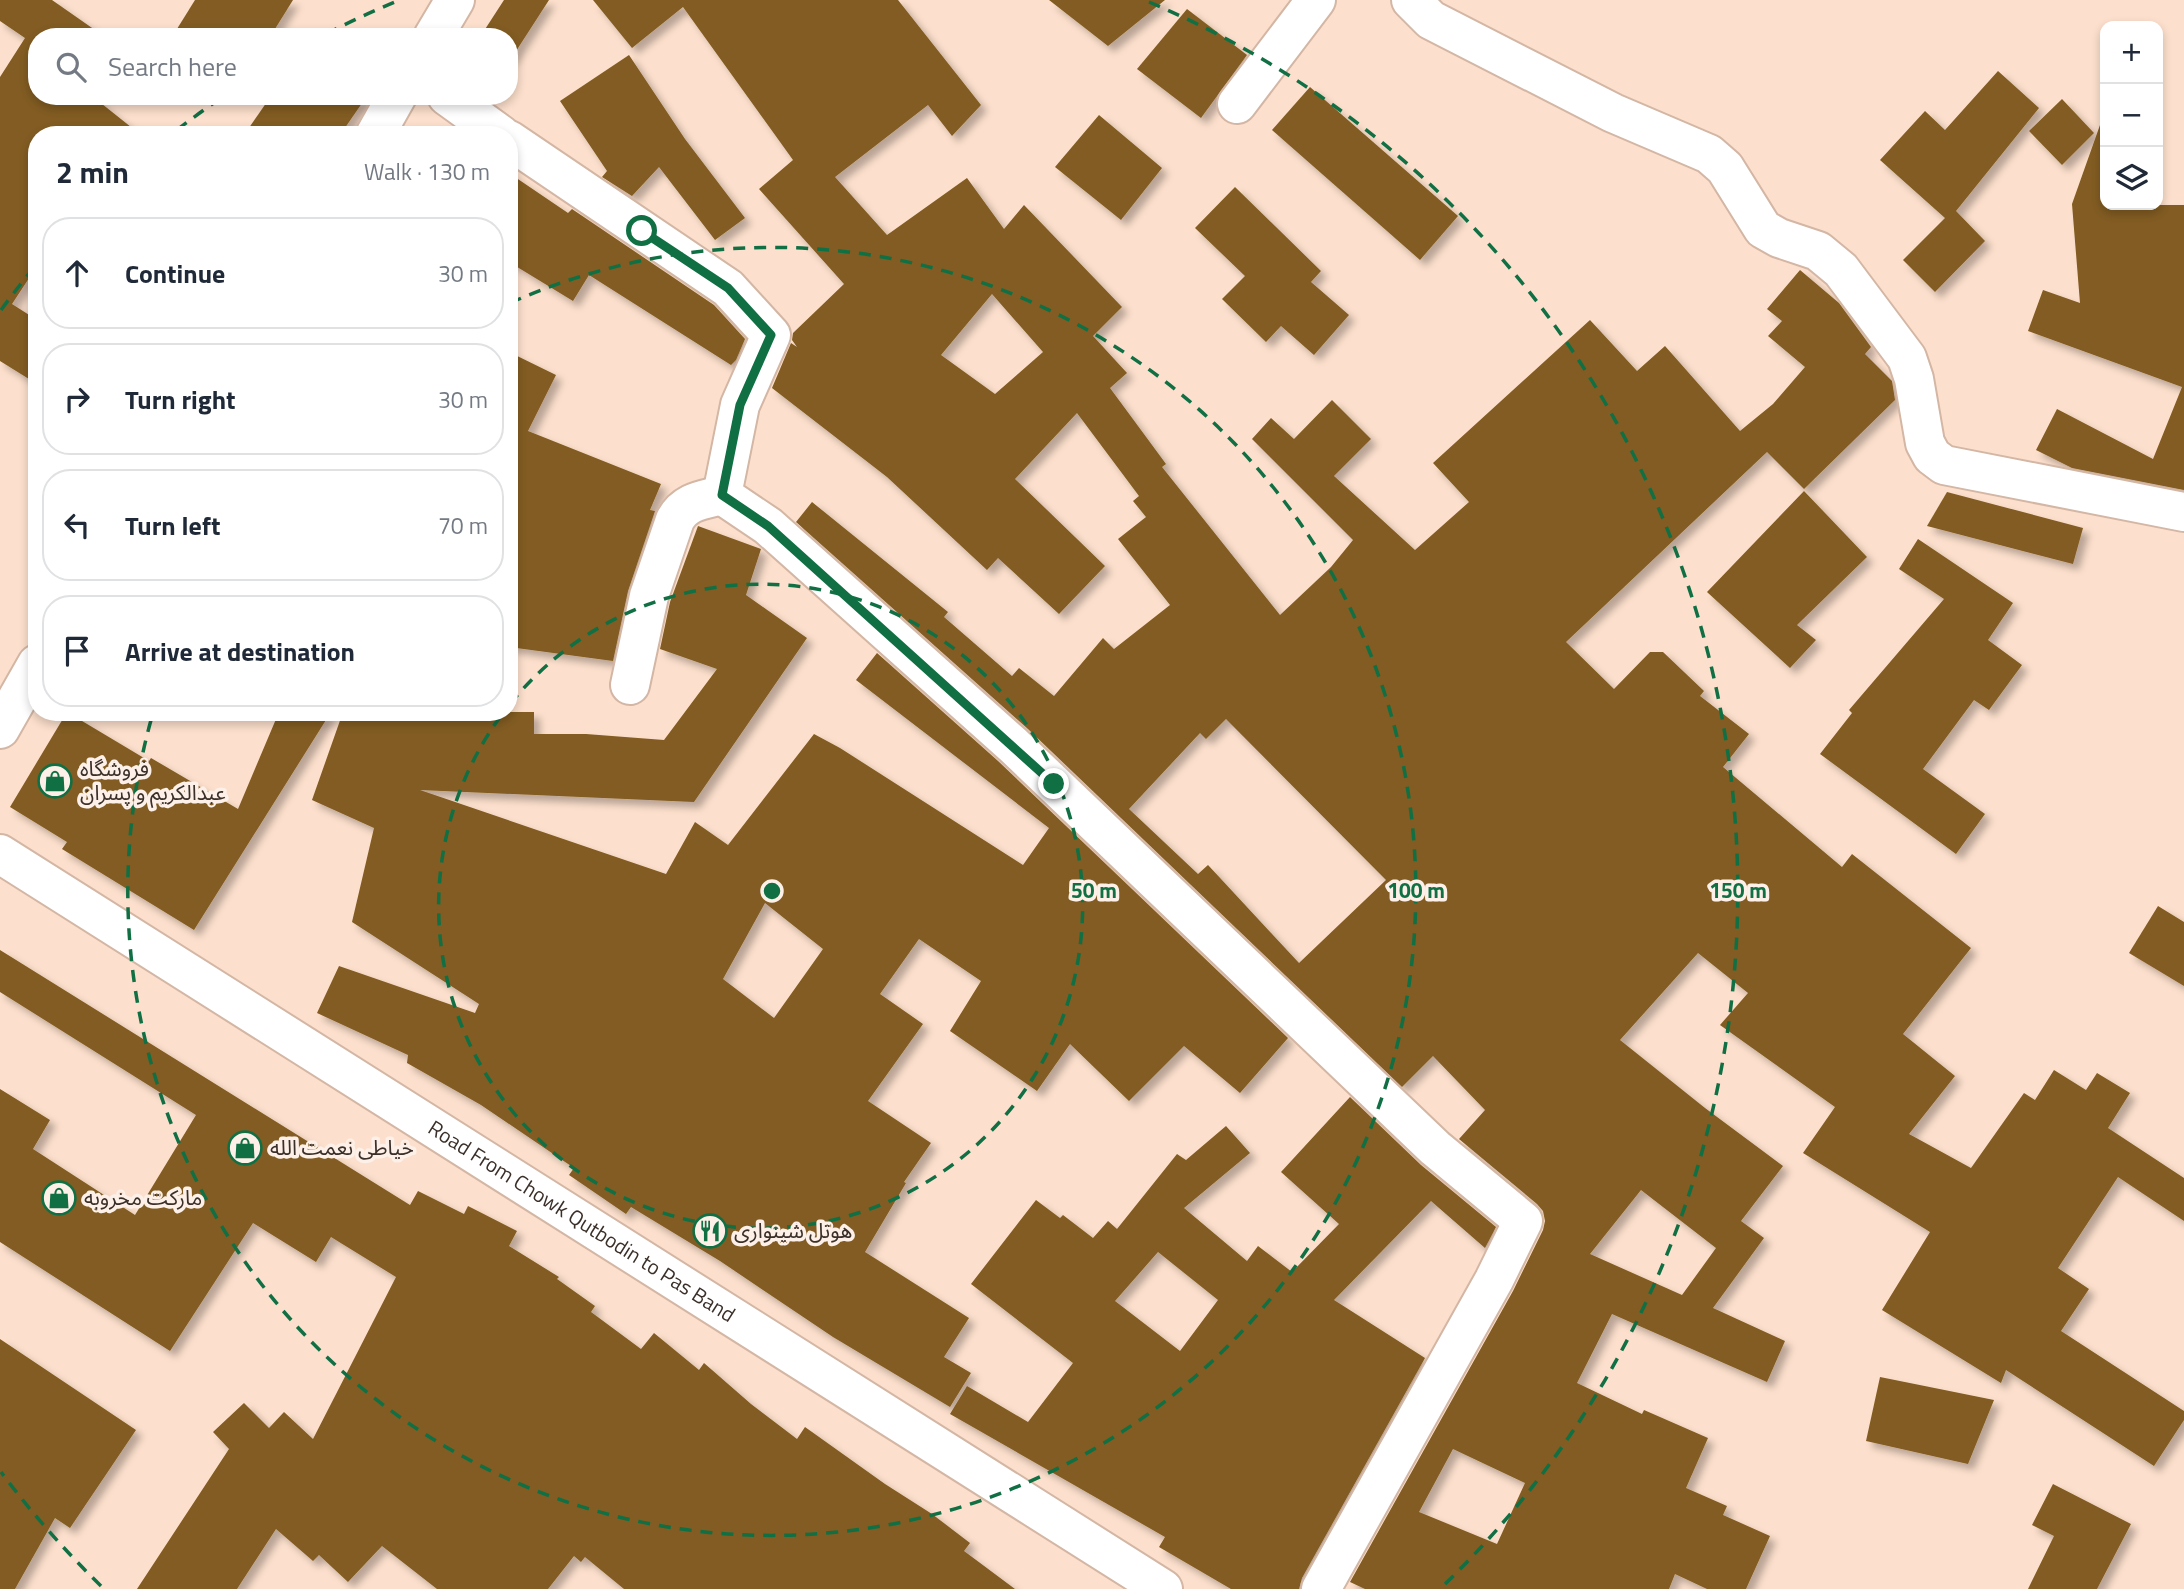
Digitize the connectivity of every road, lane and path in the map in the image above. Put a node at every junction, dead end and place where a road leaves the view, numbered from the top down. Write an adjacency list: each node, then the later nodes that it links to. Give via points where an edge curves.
1 (455, 0): 4 (street)
2 (1316, 0): 5 (street)
3 (1411, 0): 12 (street, via 1431,20 1614,113 1709,154 1724,167 1763,229 1818,251 1841,270 1907,358 1925,443 1944,466)
4 (438, 28)
5 (1237, 104)
6 (392, 105): 8 (street)
7 (459, 105): 9 (street)
8 (380, 126)
9 (489, 126)
10 (518, 146): 11 (street, via 728,288 771,335 740,405)
11 (722, 495): 14 (street, via 688,504 675,520 649,596); 18 (street, via 768,526 1013,746 1435,1148 1523,1221)
12 (2184, 512)
13 (28, 680): 15 (street)
14 (630, 685)
15 (0, 729)
16 (0, 854): 17 (street, Road From Chowk Qutbodin to Pas Band)
17 (1163, 1589)
18 (1321, 1589)

